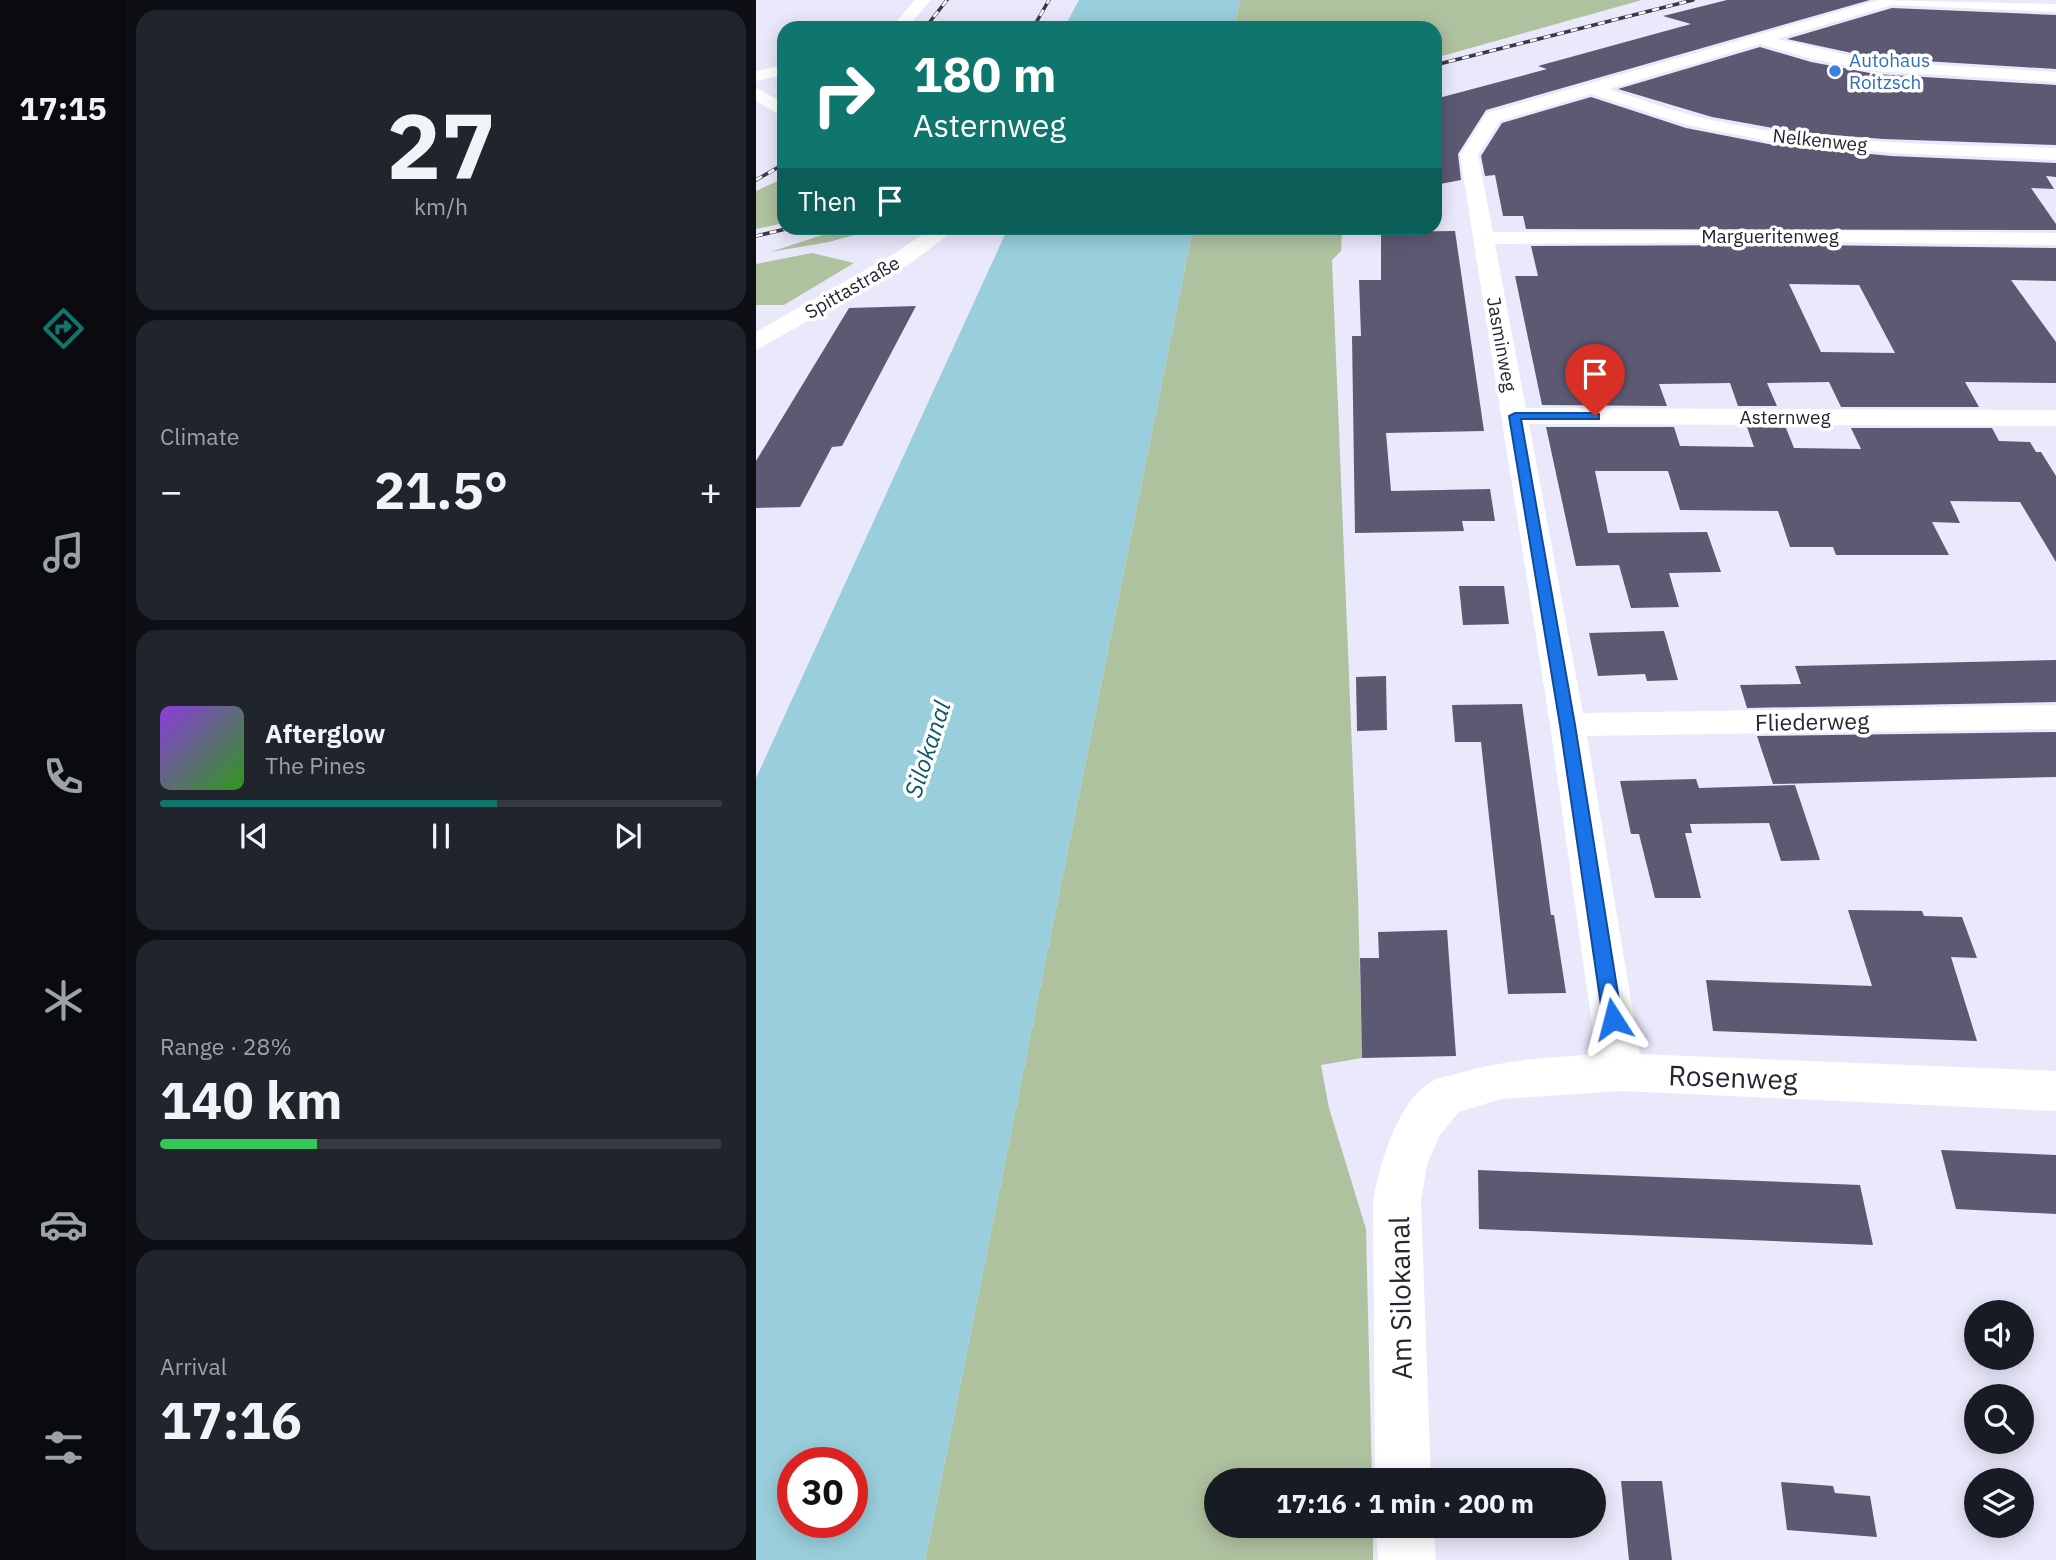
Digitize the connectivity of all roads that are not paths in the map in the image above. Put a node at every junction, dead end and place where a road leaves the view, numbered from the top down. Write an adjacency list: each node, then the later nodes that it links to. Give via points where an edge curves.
1 (923, 0): 4 (street)
2 (1936, 1): 3 (street); 5 (street, Jasminweg, via 1891,1)
3 (2056, 8)
4 (904, 21)
5 (1760, 39): 8 (street, via 1875,66); 9 (street, Jasminweg)
6 (777, 72): 7 (street)
7 (756, 76)
8 (2056, 77)
9 (1590, 88): 12 (street, Nelkenweg, via 1662,113 1744,132 1844,143); 14 (street, Jasminweg, via 1493,117 1469,155)
10 (756, 93): 11 (street)
11 (777, 106)
12 (2056, 155)
13 (936, 235): 16 (street, Spittastraße)
14 (1484, 238): 15 (street, Margueritenweg); 17 (street, Jasminweg)
15 (2056, 239)
16 (756, 342)
17 (1515, 416): 18 (street, Asternweg); 20 (street, Jasminweg)
18 (2056, 418)
19 (2056, 717): 20 (street, Fliederweg)
20 (1568, 725): 21 (street, Jasminweg)
21 (1621, 1072): 22 (street, Rosenweg); 23 (street, Rosenweg, via 1501,1080 1444,1097)
22 (2056, 1091)
23 (1424, 1121): 24 (street, Am Silokanal, via 1403,1163 1397,1201)
24 (1403, 1468)
25 (1406, 1538): 26 (street)
26 (1407, 1560)

